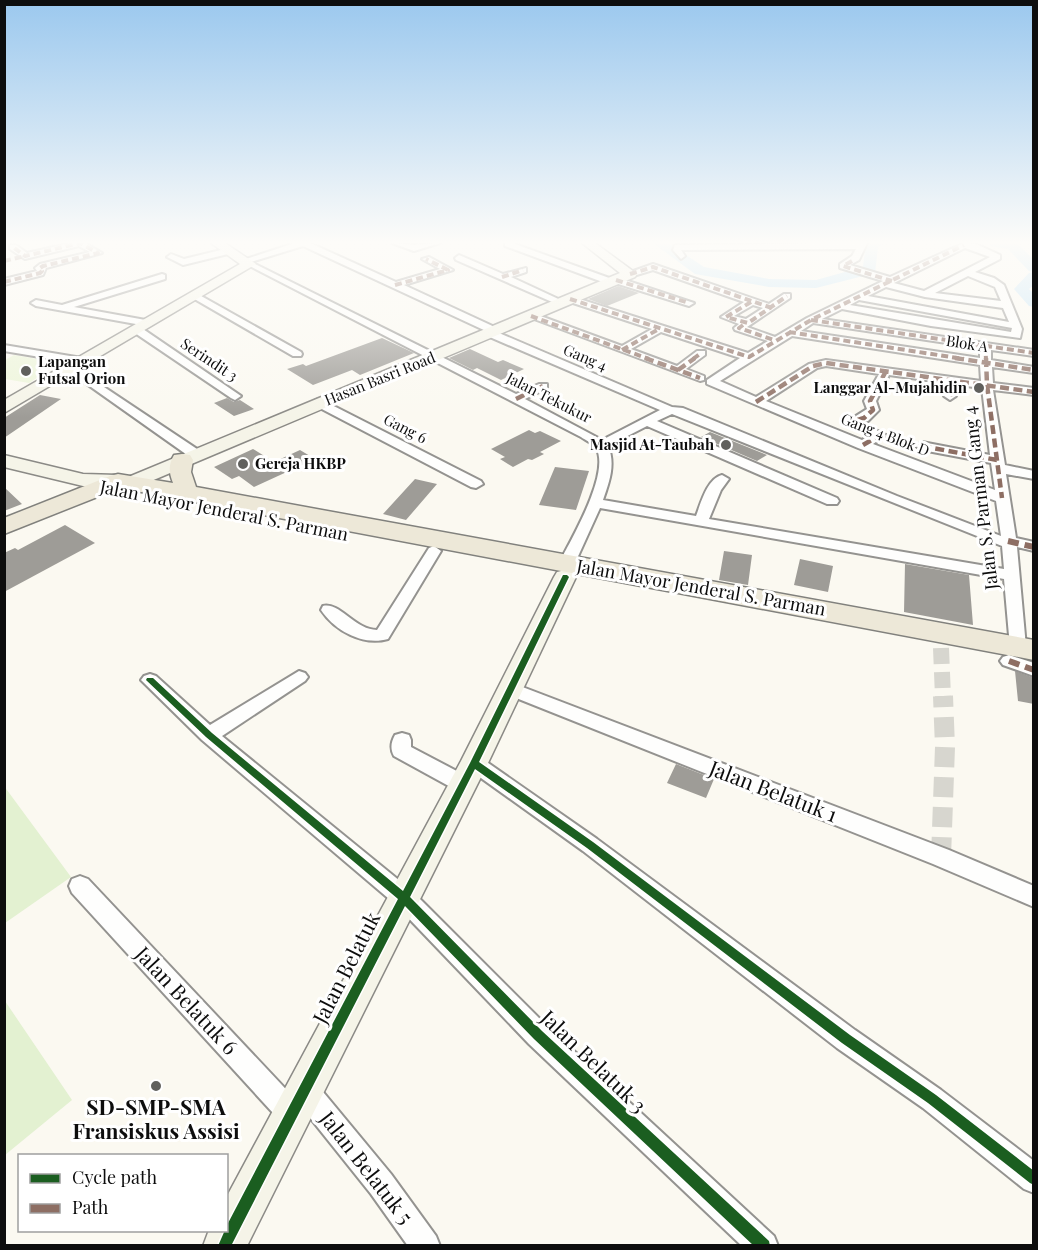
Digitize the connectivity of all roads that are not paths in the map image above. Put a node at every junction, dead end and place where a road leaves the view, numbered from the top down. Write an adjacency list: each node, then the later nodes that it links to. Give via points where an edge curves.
1 (82, 301): 19 (street)
2 (183, 301): 24 (street)
3 (205, 301): 35 (street)
4 (322, 301): 37 (street, Jalan Tekukur)
5 (429, 301): 27 (street, Gang 4)
6 (566, 301): 21 (street, Hasan Basri Road)
7 (567, 301): 36 (street)
8 (684, 301): 16 (street)
9 (780, 301): 20 (street)
10 (851, 301): 18 (street)
11 (882, 301): 25 (street)
12 (978, 301): 17 (street)
13 (1004, 301): 17 (street)
14 (751, 302): 20 (street); 23 (street, via 726,316)
15 (36, 303): 19 (street)
16 (689, 303)
17 (1005, 305): 25 (street)
18 (842, 306): 22 (street); 25 (street, via 1008,336 1016,335)
19 (63, 307): 24 (street)
20 (772, 308): 23 (street)
21 (531, 316): 27 (street, Hasan Basri Road); 32 (street)
22 (812, 320): 28 (street); 30 (street)
23 (747, 323): 29 (street, via 739,328)
24 (142, 326): 39 (street); 48 (street, Serindit 3)
25 (1016, 326)
26 (657, 330): 32 (street)
27 (492, 332): 37 (street, Hasan Basri Road); 54 (street, Gang 4)
28 (789, 332): 29 (street); 38 (street, Blok A)
29 (774, 340): 36 (street)
30 (985, 345): 34 (street); 38 (street, Jalan S. Parman Gang 4)
31 (4, 348): 39 (street)
32 (622, 350): 40 (street)
33 (701, 353): 40 (street)
34 (1034, 353)
35 (297, 354)
36 (749, 357): 51 (street, Gang 4 Blok D, via 711,382)
37 (431, 358): 50 (street, Jalan Tekukur); 52 (street, Hasan Basri Road)
38 (986, 363): 41 (street, Blok A); 45 (street, Jalan S. Parman Gang 4)
39 (77, 364): 53 (street); 59 (street)
40 (678, 370): 43 (street)
41 (1034, 370)
42 (886, 371): 44 (street); 51 (street, via 818,364); 56 (street, via 870,401 872,411 854,421 880,435)
43 (700, 378)
44 (953, 380): 45 (street); 49 (street)
45 (987, 385): 47 (street); 61 (street, Jalan S. Parman Gang 4)
46 (543, 386): 50 (street)
47 (1034, 392)
48 (235, 396)
49 (950, 396)
50 (516, 399): 57 (street, Jalan Tekukur)
51 (756, 402): 56 (street, Gang 4 Blok D)
52 (320, 403): 59 (street, Hasan Basri Road); 64 (street, Gang 6)
53 (4, 408)
54 (670, 410): 55 (street); 73 (street, Gang 4)
55 (648, 422): 57 (street); 68 (street)
56 (863, 445): 67 (street, Gang 4 Blok D)
57 (602, 446): 69 (street, Jalan Tekukur, via 606,462)
58 (922, 446): 61 (street)
59 (188, 457): 65 (street, Hasan Basri Road); 66 (main road, via 180,472)
60 (6, 462): 65 (street)
61 (998, 464): 62 (street); 67 (street, Jalan S. Parman Gang 4)
62 (1034, 475)
63 (722, 479): 70 (street)
64 (476, 484)
65 (114, 485): 66 (main road, Jalan Mayor Jenderal S. Parman); 71 (main road); 72 (main road); 74 (main road, Jalan Mayor Jenderal S. Parman)
66 (187, 492): 74 (main road, Jalan Mayor Jenderal S. Parman)
67 (1002, 498): 73 (street, Jalan S. Parman Gang 4)
68 (832, 501)
69 (594, 503): 70 (street); 76 (street, Jalan Tekukur)
70 (701, 522): 77 (street)
71 (4, 527)
72 (4, 539)
73 (1008, 543): 75 (street, Gang 4); 77 (street, Jalan S. Parman Gang 4)
74 (438, 545): 76 (main road, Jalan Mayor Jenderal S. Parman); 78 (street, via 382,635 357,631)
75 (1034, 547)
76 (566, 570): 79 (main road, Jalan Mayor Jenderal S. Parman); 83 (street, Jalan Belatuk)
77 (1010, 575): 79 (street, Jalan S. Parman Gang 4)
78 (329, 610)
79 (1023, 656): 80 (street)
80 (1034, 670)
81 (299, 677): 84 (street)
82 (150, 680): 84 (street, Jalan Belatuk 3)
83 (512, 690): 86 (street, Jalan Belatuk); 89 (street, Jalan Belatuk 1)
84 (209, 735): 88 (street, Jalan Belatuk 3)
85 (402, 740): 86 (street, via 401,751)
86 (469, 773): 88 (street, Jalan Belatuk); 91 (street, via 590,845)
87 (80, 886): 90 (street, Jalan Belatuk 6)
88 (403, 897): 90 (street, Jalan Belatuk); 94 (street, Jalan Belatuk 3, via 546,1043)
89 (1034, 897)
90 (299, 1103): 92 (street, Jalan Belatuk); 93 (street, Jalan Belatuk 5, via 381,1184)
91 (1034, 1179)
92 (224, 1245)
93 (426, 1245)
94 (764, 1245)

